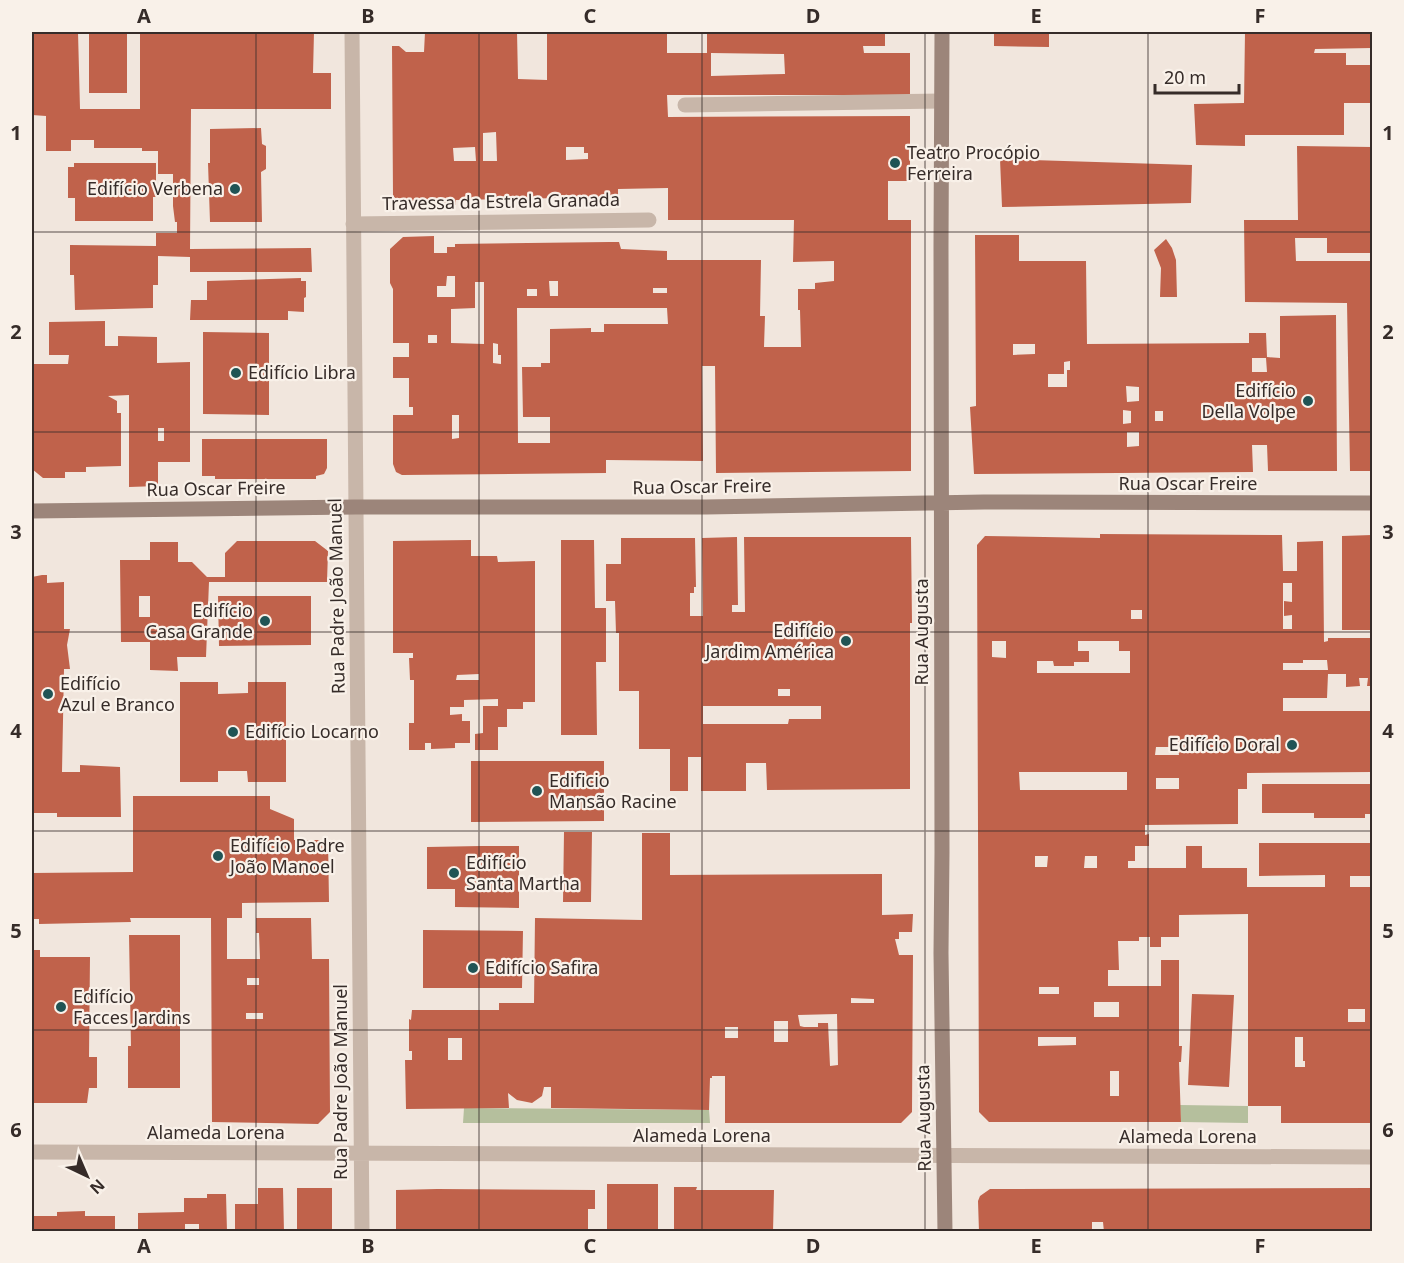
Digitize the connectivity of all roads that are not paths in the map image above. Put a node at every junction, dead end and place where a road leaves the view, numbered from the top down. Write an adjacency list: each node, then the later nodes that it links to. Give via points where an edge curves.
1 (352, 32): 6 (street, Rua Padre João Manuel)
2 (942, 32): 3 (street, Rua Augusta)
3 (941, 101): 4 (street); 7 (street, Rua Augusta)
4 (685, 105)
5 (649, 220): 6 (street, Travessa da Estrela Granada)
6 (353, 224): 9 (street, Rua Padre João Manuel)
7 (941, 502): 8 (street, Rua Oscar Freire); 9 (street, Rua Oscar Freire); 13 (street, Rua Augusta)
8 (1372, 503)
9 (355, 507): 10 (street, Rua Oscar Freire); 12 (street, Rua Padre João Manuel)
10 (32, 511)
11 (32, 1152): 12 (street, Alameda Lorena)
12 (362, 1154): 13 (street, Alameda Lorena); 15 (street, Rua Padre João Manuel)
13 (944, 1156): 14 (street, Alameda Lorena); 16 (street, Rua Augusta)
14 (1372, 1157)
15 (362, 1232)
16 (945, 1232)

